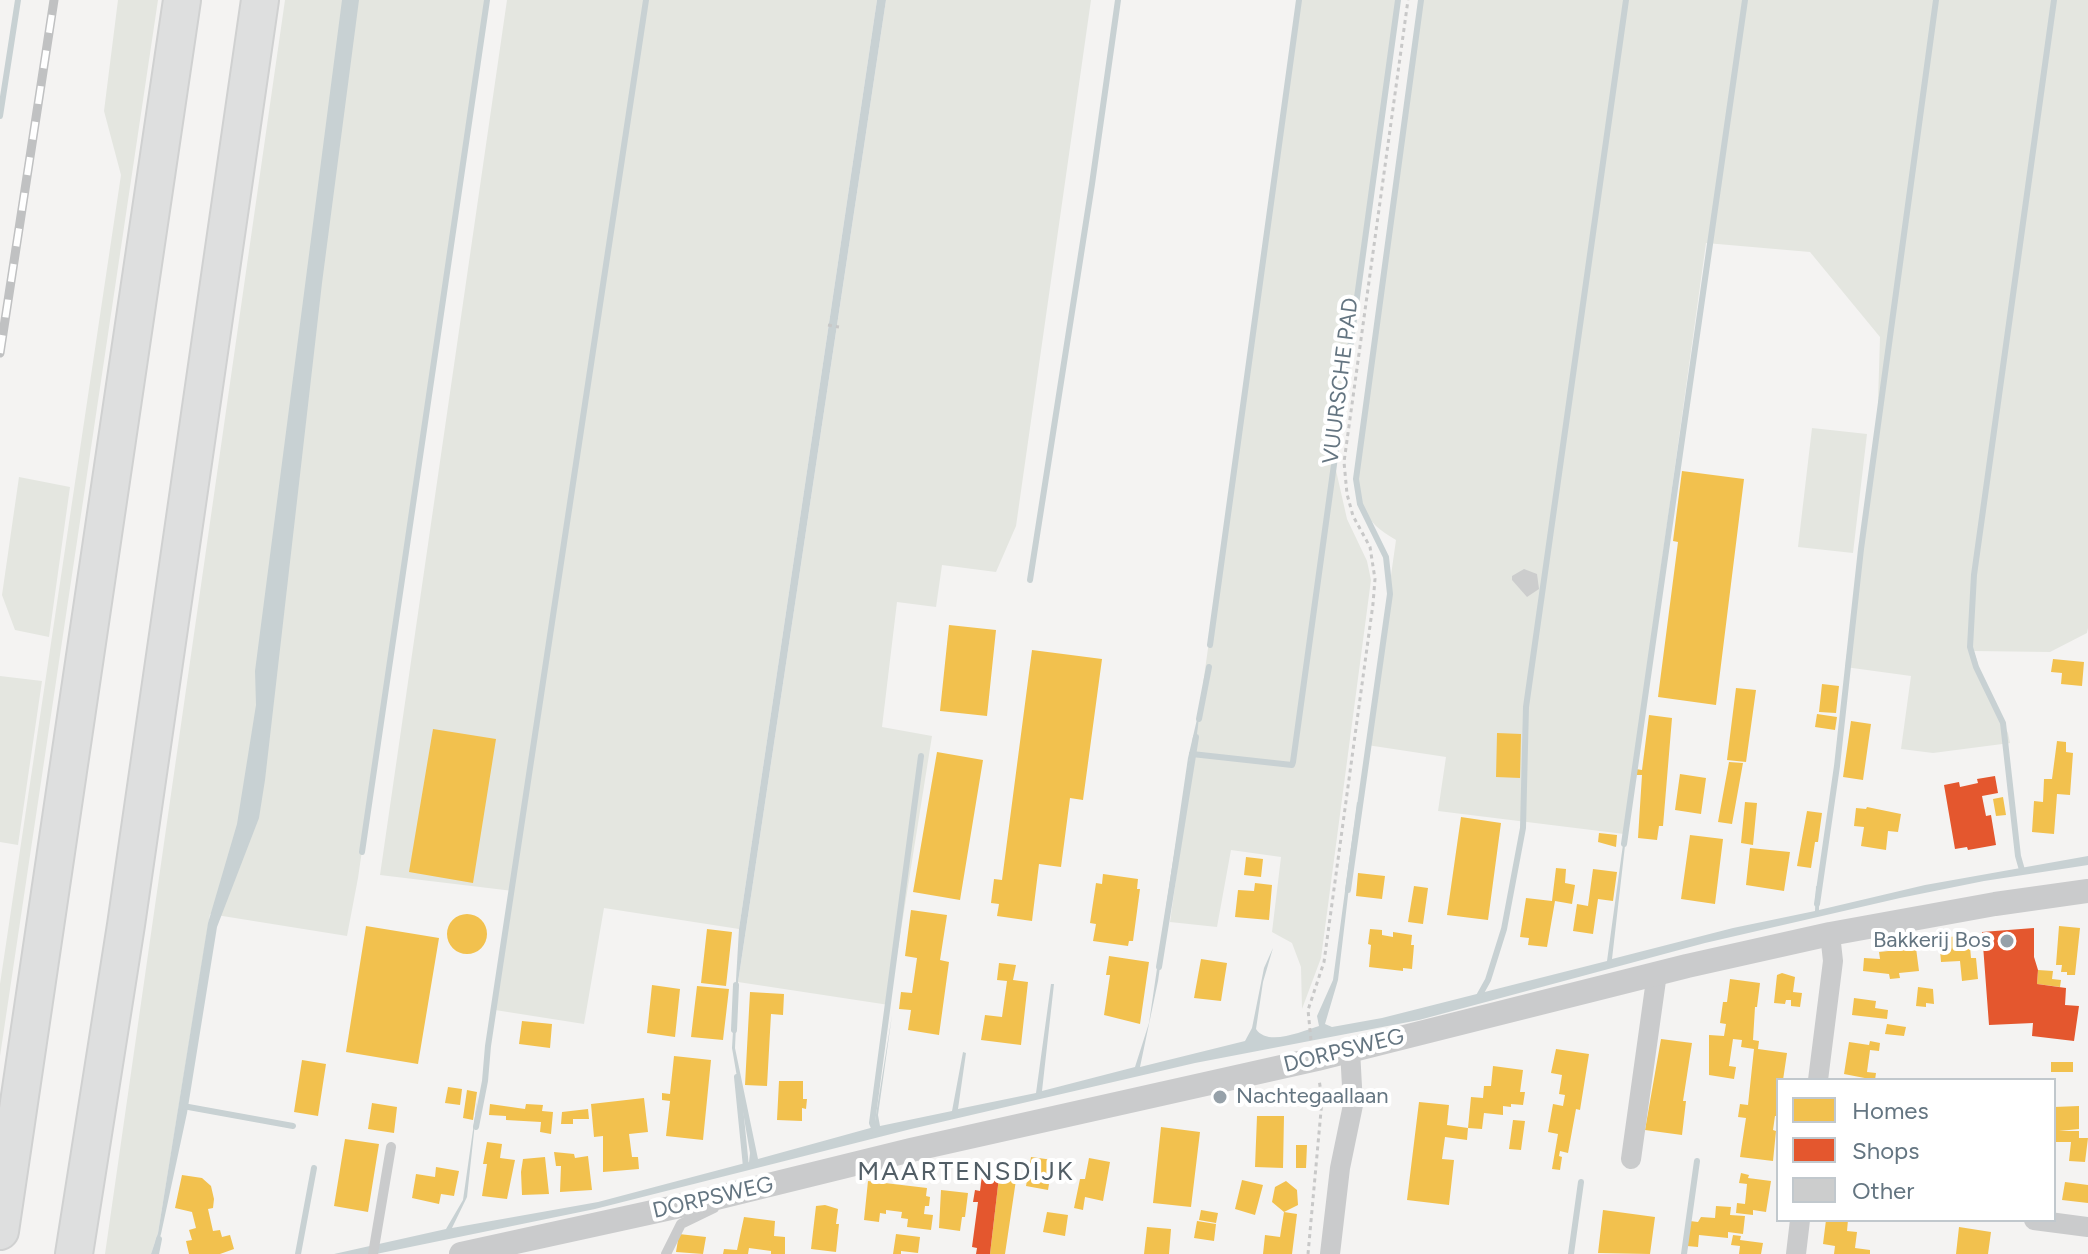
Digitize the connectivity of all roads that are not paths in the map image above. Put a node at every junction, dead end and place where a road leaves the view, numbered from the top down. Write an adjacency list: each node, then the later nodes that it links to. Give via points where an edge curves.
1 (182, 0): 14 (highway)
2 (260, 0): 16 (highway)
3 (2088, 891): 4 (street, DORPSWEG)
4 (1830, 934): 5 (street, DORPSWEG); 7 (street, via 1833,961)
5 (1657, 973): 6 (street, DORPSWEG); 9 (street)
6 (1350, 1050): 10 (street, DORPSWEG, via 1314,1051); 20 (street, via 1353,1105)
7 (1818, 1078)
8 (391, 1147): 17 (lane)
9 (1631, 1159)
10 (712, 1199): 15 (street, DORPSWEG); 19 (lane, via 714,1208 681,1224)
11 (1800, 1222): 21 (street)
12 (2049, 1222): 13 (street)
13 (2088, 1227)
14 (0, 1231)
15 (520, 1248): 18 (street, DORPSWEG)
16 (75, 1251)
17 (373, 1254)
18 (461, 1254)
19 (666, 1254)
20 (1330, 1254)
21 (1796, 1254)

